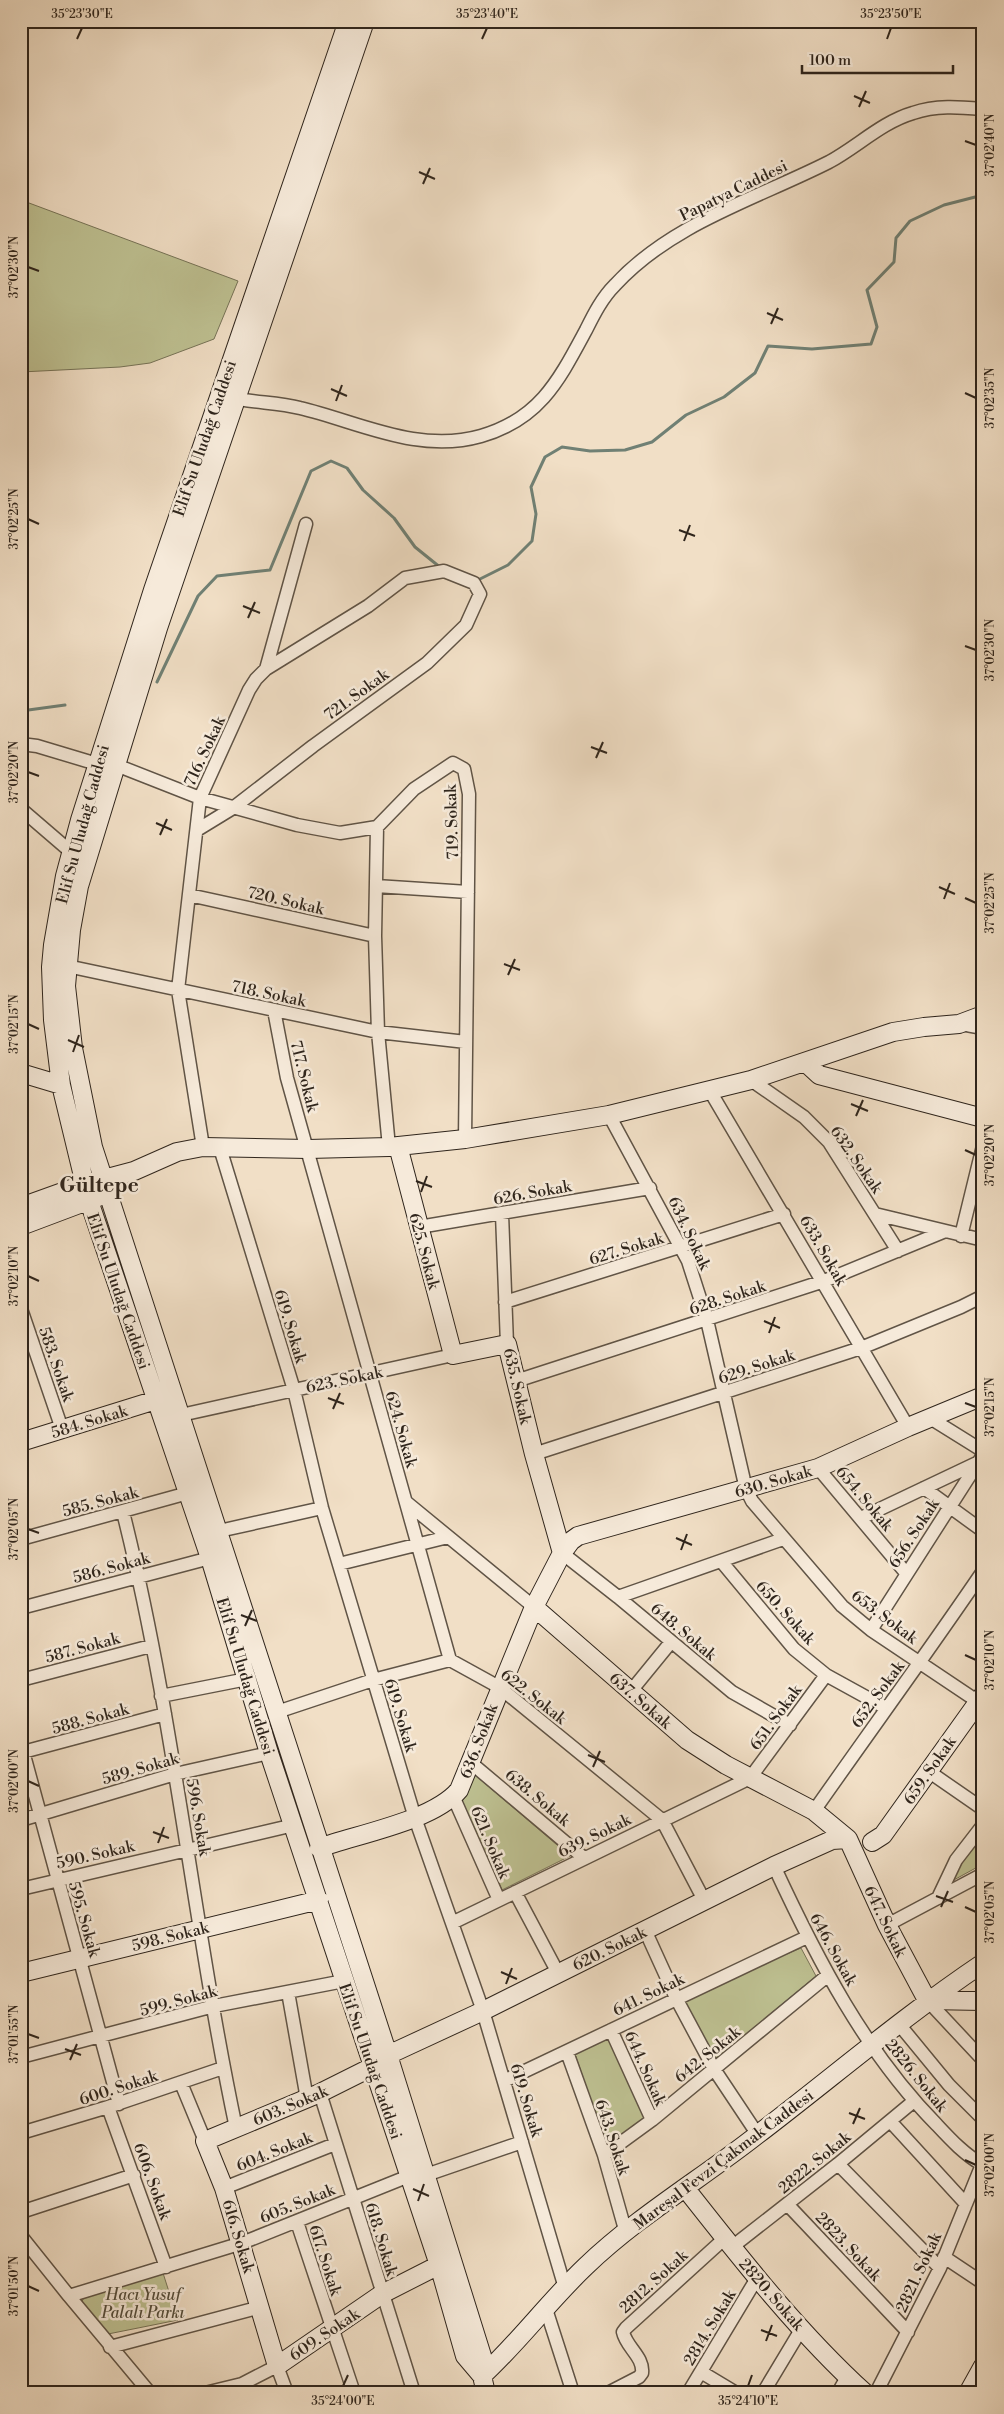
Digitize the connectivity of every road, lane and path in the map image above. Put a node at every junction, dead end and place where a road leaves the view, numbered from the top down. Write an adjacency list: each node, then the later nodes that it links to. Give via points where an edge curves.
1 (348, 21): 4 (main road, Elif Su Uludağ Caddesi)
2 (365, 21): 4 (main road, Elif Su Uludağ Caddesi)
3 (983, 109): 4 (street, Papatya Caddesi, via 930,108 896,119 830,161 729,207 676,236 615,284 599,305 552,390 520,420 502,428 463,440 412,439 376,432 296,407)
4 (228, 397): 9 (main road, Elif Su Uludağ Caddesi, via 152,590); 10 (main road, Elif Su Uludağ Caddesi)
5 (306, 524): 7 (street)
6 (444, 571): 7 (street, 716. Sokak, via 405,578 368,606); 12 (street, 721. Sokak, via 474,583 480,594 466,625 426,662)
7 (266, 670): 11 (street, 716. Sokak, via 249,690)
8 (21, 744): 9 (street)
9 (97, 764): 16 (main road, Elif Su Uludağ Caddesi)
10 (116, 765): 11 (street); 21 (main road, Elif Su Uludağ Caddesi, via 79,886)
11 (200, 798): 12 (street); 15 (street, 716. Sokak)
12 (234, 808): 14 (street, via 340,833); 15 (street, 721. Sokak)
13 (21, 809): 16 (street)
14 (377, 827): 17 (street); 18 (street, 719. Sokak, via 403,799 452,763 464,769 468,794)
15 (197, 830): 19 (street, 716. Sokak)
16 (71, 852): 32 (main road, Elif Su Uludağ Caddesi, via 58,910 51,967)
17 (376, 886): 18 (street); 20 (street)
18 (468, 892): 28 (street, 719. Sokak)
19 (189, 895): 20 (street, 720. Sokak); 22 (street, 716. Sokak)
20 (375, 936): 27 (street)
21 (67, 966): 22 (street, 718. Sokak); 42 (main road, Elif Su Uludağ Caddesi, via 67,1003 73,1048 93,1147)
22 (178, 990): 23 (street, 718. Sokak); 39 (street, 716. Sokak)
23 (274, 1010): 27 (street, 718. Sokak); 41 (street, 717. Sokak, via 287,1078)
24 (983, 1015): 25 (main road)
25 (959, 1024): 26 (street); 29 (main road, via 893,1032)
26 (983, 1028)
27 (378, 1032): 28 (street, 718. Sokak); 37 (street)
28 (466, 1042): 36 (street, 719. Sokak)
29 (806, 1063): 31 (main road); 35 (main road, via 819,1075)
30 (21, 1073): 32 (main road)
31 (751, 1080): 33 (main road); 48 (street, 632. Sokak, via 804,1118 829,1142)
32 (61, 1085): 44 (main road, Elif Su Uludağ Caddesi)
33 (710, 1090): 34 (main road); 47 (street, 633. Sokak)
34 (609, 1115): 36 (main road); 43 (street, 634. Sokak)
35 (983, 1118)
36 (465, 1139): 37 (main road)
37 (394, 1146): 41 (main road); 50 (main road, 625. Sokak)
38 (983, 1146): 52 (street)
39 (203, 1148): 40 (main road); 42 (main road, via 177,1152)
40 (220, 1148): 41 (main road); 66 (street, 619. Sokak)
41 (308, 1149): 64 (street, 624. Sokak)
42 (107, 1186): 44 (main road); 70 (main road, Elif Su Uludağ Caddesi)
43 (650, 1188): 46 (street, 626. Sokak); 54 (street, 634. Sokak)
44 (87, 1192): 45 (main road); 49 (main road); 69 (main road, Elif Su Uludağ Caddesi)
45 (21, 1207)
46 (502, 1214): 50 (street, 626. Sokak); 58 (street, 635. Sokak)
47 (784, 1214): 54 (street, 627. Sokak); 56 (street, 633. Sokak)
48 (876, 1214): 51 (street); 55 (street, 632. Sokak)
49 (21, 1226)
50 (419, 1227): 63 (main road, 625. Sokak)
51 (943, 1232): 52 (street); 55 (street, 628. Sokak)
52 (961, 1236): 53 (street)
53 (983, 1240)
54 (682, 1247): 58 (street, 627. Sokak); 60 (street, 634. Sokak)
55 (898, 1251): 56 (street, 628. Sokak)
56 (824, 1281): 60 (street, 628. Sokak); 62 (street, 633. Sokak)
57 (983, 1296): 62 (street, 629. Sokak)
58 (505, 1302): 61 (street, 635. Sokak)
59 (21, 1309): 73 (street, 583. Sokak)
60 (707, 1320): 65 (street, 628. Sokak); 67 (street, 634. Sokak)
61 (507, 1344): 63 (main road, 623. Sokak); 65 (main road, 635. Sokak)
62 (861, 1348): 67 (street, 629. Sokak); 72 (street, 633. Sokak)
63 (453, 1355): 64 (street, 623. Sokak)
64 (370, 1374): 66 (street, 623. Sokak); 81 (street, 624. Sokak)
65 (516, 1381): 75 (main road, 635. Sokak)
66 (294, 1390): 70 (street, 623. Sokak); 83 (street, 619. Sokak)
67 (725, 1393): 75 (street, 629. Sokak); 79 (street, 634. Sokak)
68 (983, 1396): 71 (main road, 630. Sokak)
69 (156, 1400): 73 (main road, 584. Sokak); 80 (main road, Elif Su Uludağ Caddesi)
70 (181, 1415): 86 (main road, Elif Su Uludağ Caddesi)
71 (930, 1418): 72 (main road, 630. Sokak); 76 (street)
72 (908, 1427): 77 (main road, 630. Sokak)
73 (62, 1429): 74 (main road, 584. Sokak)
74 (21, 1442)
75 (534, 1454): 92 (main road, 635. Sokak)
76 (981, 1456): 78 (street); 82 (street, 656. Sokak)
77 (818, 1468): 79 (main road, 630. Sokak); 85 (street, 654. Sokak)
78 (924, 1488): 82 (street); 85 (street)
79 (746, 1489): 90 (street, 653. Sokak, via 761,1514); 92 (main road, 630. Sokak, via 578,1536)
80 (188, 1493): 84 (street, 585. Sokak); 93 (main road, Elif Su Uludağ Caddesi)
81 (406, 1502): 88 (street, 637. Sokak); 91 (street, 624. Sokak)
82 (949, 1507): 87 (street); 97 (street, 656. Sokak)
83 (322, 1508): 86 (street); 95 (street, 619. Sokak)
84 (124, 1512): 89 (street, 585. Sokak); 98 (street, 596. Sokak)
85 (861, 1518): 97 (street, 654. Sokak)
86 (219, 1531): 116 (main road, Elif Su Uludağ Caddesi)
87 (983, 1531)
88 (448, 1537): 91 (street); 100 (street, 637. Sokak)
89 (21, 1539)
90 (783, 1539): 94 (street); 102 (street, 653. Sokak, via 842,1606)
91 (418, 1544): 95 (street); 105 (street, 624. Sokak)
92 (562, 1553): 99 (street, 648. Sokak); 100 (main road, 636. Sokak)
93 (210, 1558): 98 (street, 586. Sokak); 108 (main road, Elif Su Uludağ Caddesi)
94 (721, 1561): 99 (street); 107 (street, 650. Sokak, via 788,1642)
95 (339, 1564): 110 (street, 619. Sokak)
96 (983, 1571): 106 (street, 652. Sokak)
97 (906, 1573): 102 (street, 656. Sokak)
98 (139, 1575): 101 (street, 586. Sokak); 104 (street, 596. Sokak)
99 (618, 1597): 103 (street, 648. Sokak)
100 (534, 1607): 111 (main road, 636. Sokak); 112 (main road, 637. Sokak)
101 (21, 1608)
102 (872, 1630): 106 (street, 653. Sokak)
103 (671, 1642): 112 (street); 118 (street, 648. Sokak, via 732,1692)
104 (151, 1646): 109 (street, 587. Sokak); 113 (street, 596. Sokak)
105 (450, 1660): 110 (street); 111 (street, 622. Sokak)
106 (921, 1663): 114 (street, 653. Sokak); 115 (street, 652. Sokak)
107 (826, 1675): 115 (street, 650. Sokak); 118 (street, 651. Sokak)
108 (247, 1679): 113 (street); 120 (main road, Elif Su Uludağ Caddesi)
109 (21, 1680)
110 (373, 1680): 116 (street); 129 (street, 619. Sokak)
111 (499, 1686): 121 (main road, 636. Sokak); 131 (street, 622. Sokak)
112 (631, 1691): 124 (main road, 637. Sokak, via 687,1740)
113 (162, 1696): 117 (street, 596. Sokak)
114 (981, 1701): 122 (main road, 659. Sokak)
115 (886, 1708): 127 (street, 652. Sokak)
116 (277, 1712): 136 (main road, Elif Su Uludağ Caddesi)
117 (165, 1714): 119 (street, 588. Sokak); 123 (street, 596. Sokak)
118 (790, 1725): 124 (street, 651. Sokak)
119 (22, 1748): 128 (street, 595. Sokak)
120 (269, 1753): 123 (street, 589. Sokak); 132 (main road, Elif Su Uludağ Caddesi)
121 (470, 1762): 125 (main road, 636. Sokak, via 462,1784); 138 (street, 638. Sokak)
122 (928, 1770): 126 (street); 135 (main road, 659. Sokak, via 883,1836)
123 (175, 1774): 128 (street, 589. Sokak); 137 (street, 596. Sokak)
124 (750, 1778): 127 (main road, 637. Sokak); 131 (street, 639. Sokak)
125 (453, 1796): 129 (main road, 636. Sokak, via 434,1810); 146 (street, 621. Sokak)
126 (983, 1809)
127 (814, 1811): 134 (main road, 637. Sokak)
128 (41, 1815): 130 (street, 589. Sokak); 141 (street, 595. Sokak)
129 (415, 1818): 136 (main road, 636. Sokak); 148 (street, 619. Sokak)
130 (21, 1820)
131 (662, 1820): 138 (street, 639. Sokak); 147 (street, 622. Sokak)
132 (294, 1825): 137 (street, 590. Sokak); 145 (main road, Elif Su Uludağ Caddesi)
133 (983, 1825): 144 (street, via 956,1860)
134 (848, 1839): 135 (street); 139 (main road, 620. Sokak, via 832,1840); 149 (main road, 647. Sokak)
135 (872, 1842)
136 (319, 1848): 170 (main road, Elif Su Uludağ Caddesi)
137 (188, 1849): 141 (street, 590. Sokak); 150 (street, 596. Sokak)
138 (584, 1858): 143 (street, 639. Sokak)
139 (774, 1866): 147 (main road, 620. Sokak); 152 (street, 646. Sokak)
140 (983, 1874): 144 (street)
141 (57, 1880): 142 (street, 590. Sokak); 153 (street, 595. Sokak)
142 (21, 1889)
143 (515, 1892): 146 (street, 639. Sokak); 156 (street)
144 (938, 1898): 149 (street)
145 (319, 1900): 150 (main road, 598. Sokak); 158 (main road, Elif Su Uludağ Caddesi)
146 (499, 1900): 148 (street, 639. Sokak)
147 (705, 1902): 151 (main road, 620. Sokak)
148 (452, 1923): 164 (street, 619. Sokak)
149 (886, 1925): 161 (main road, 647. Sokak)
150 (200, 1928): 153 (main road, 598. Sokak); 163 (street, 596. Sokak)
151 (645, 1930): 156 (main road, 620. Sokak); 160 (street)
152 (807, 1937): 157 (street, 646. Sokak); 160 (street, 641. Sokak)
153 (80, 1958): 155 (main road, 598. Sokak); 167 (street, 595. Sokak)
154 (983, 1963): 161 (main road, Mareşal Fevzi Çakmak Caddesi)
155 (21, 1973)
156 (558, 1973): 164 (main road, 620. Sokak)
157 (827, 1976): 168 (street, 646. Sokak); 175 (street, 642. Sokak)
158 (344, 1981): 159 (street, 599. Sokak); 173 (main road, Elif Su Uludağ Caddesi)
159 (288, 1992): 163 (street, 599. Sokak); 178 (street, 618. Sokak)
160 (676, 1998): 166 (street, 641. Sokak); 175 (street)
161 (927, 2000): 162 (main road); 165 (main road, Mareşal Fevzi Çakmak Caddesi); 172 (street)
162 (983, 2001)
163 (214, 2006): 167 (street, 599. Sokak); 174 (street, 596. Sokak)
164 (483, 2011): 170 (main road, 620. Sokak); 176 (street, 619. Sokak)
165 (898, 2023): 168 (main road, Mareşal Fevzi Çakmak Caddesi); 181 (street, via 949,2085)
166 (611, 2030): 169 (street, 641. Sokak); 182 (street, 644. Sokak)
167 (102, 2037): 171 (street, 599. Sokak); 180 (street, 595. Sokak)
168 (872, 2044): 179 (street, 2826. Sokak); 186 (main road, Mareşal Fevzi Çakmak Caddesi)
169 (567, 2052): 176 (street, 641. Sokak); 190 (street, 643. Sokak)
170 (388, 2055): 173 (main road, 620. Sokak); 194 (main road, Elif Su Uludağ Caddesi)
171 (21, 2057)
172 (983, 2060)
173 (374, 2066): 178 (main road, 603. Sokak); 194 (main road, Elif Su Uludağ Caddesi)
174 (224, 2068): 177 (street, 600. Sokak); 184 (street, 596. Sokak)
175 (714, 2070): 182 (street, 642. Sokak); 186 (street)
176 (504, 2081): 188 (street, 619. Sokak)
177 (181, 2083): 180 (street, 600. Sokak); 187 (street, 616. Sokak)
178 (314, 2096): 184 (main road, 603. Sokak); 189 (street, 618. Sokak)
179 (914, 2101): 183 (street, 2822. Sokak); 192 (street, 2826. Sokak, via 966,2154)
180 (114, 2106): 185 (street, 600. Sokak); 193 (street, 606. Sokak)
181 (983, 2119)
182 (652, 2120): 190 (street, 642. Sokak)
183 (890, 2121): 191 (street, 2822. Sokak); 199 (street)
184 (236, 2128): 187 (main road, 603. Sokak)
185 (21, 2134)
186 (758, 2135): 196 (main road, Mareşal Fevzi Çakmak Caddesi)
187 (205, 2141): 195 (main road, 616. Sokak)
188 (522, 2142): 194 (street, 605. Sokak); 211 (street, 619. Sokak)
189 (335, 2144): 195 (street, 604. Sokak); 197 (street, 618. Sokak)
190 (604, 2155): 202 (street, 643. Sokak)
191 (838, 2164): 198 (street, 2822. Sokak); 206 (street)
192 (982, 2164): 199 (street, 2821. Sokak)
193 (134, 2175): 200 (street); 208 (street, 606. Sokak)
194 (418, 2176): 197 (street, 605. Sokak); 207 (main road, Elif Su Uludağ Caddesi); 224 (main road, Elif Su Uludağ Caddesi, via 482,2356)
195 (224, 2188): 205 (main road, 616. Sokak)
196 (686, 2189): 202 (main road, Mareşal Fevzi Çakmak Caddesi); 204 (main road, 2820. Sokak)
197 (353, 2198): 201 (street, 605. Sokak); 213 (street, 618. Sokak)
198 (787, 2204): 204 (street, 2822. Sokak); 218 (street, 2823. Sokak)
199 (966, 2204): 206 (street, 2821. Sokak)
200 (21, 2212)
201 (297, 2222): 205 (street, 605. Sokak); 217 (street, 617. Sokak)
202 (626, 2233): 211 (main road, Mareşal Fevzi Çakmak Caddesi)
203 (21, 2236): 212 (street)
204 (729, 2242): 209 (main road, 2820. Sokak); 232 (street, 2812. Sokak, via 626,2328 624,2338 641,2364 642,2373)
205 (242, 2243): 208 (street, 605. Sokak); 214 (main road, 616. Sokak)
206 (942, 2263): 210 (street); 218 (street, 2821. Sokak)
207 (439, 2265): 213 (main road, 609. Sokak); 224 (main road, Elif Su Uludağ Caddesi, via 465,2356)
208 (166, 2267): 212 (street, 605. Sokak)
209 (757, 2278): 216 (main road, 2820. Sokak); 222 (street, 2814. Sokak)
210 (983, 2283)
211 (565, 2288): 215 (main road, Mareşal Fevzi Çakmak Caddesi)
212 (75, 2294): 219 (street)
213 (382, 2294): 217 (main road, 609. Sokak); 230 (street, 618. Sokak)
214 (261, 2308): 219 (street); 220 (main road, 616. Sokak)
215 (546, 2309): 224 (main road, Mareşal Fevzi Çakmak Caddesi); 231 (street)
216 (802, 2328): 223 (main road, 2820. Sokak); 235 (street)
217 (331, 2330): 220 (main road, 609. Sokak); 229 (street, 617. Sokak)
218 (908, 2332): 238 (street, 2821. Sokak)
219 (110, 2347): 226 (street)
220 (277, 2366): 225 (street, 609. Sokak); 228 (street, 616. Sokak)
221 (983, 2366): 239 (main road)
222 (701, 2372): 233 (street, 2814. Sokak); 234 (street)
223 (847, 2377): 236 (street); 237 (main road, 2820. Sokak)
224 (484, 2385)
225 (244, 2389): 227 (street, 609. Sokak)
226 (150, 2393)
227 (205, 2393)
228 (287, 2393)
229 (354, 2393)
230 (414, 2393)
231 (573, 2393)
232 (608, 2393)
233 (688, 2393)
234 (736, 2393)
235 (763, 2393)
236 (838, 2393)
237 (865, 2393)
238 (876, 2393)
239 (968, 2393)

